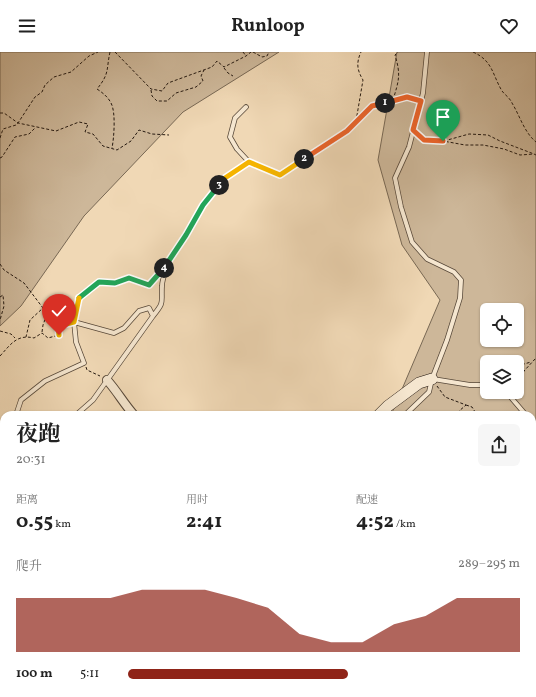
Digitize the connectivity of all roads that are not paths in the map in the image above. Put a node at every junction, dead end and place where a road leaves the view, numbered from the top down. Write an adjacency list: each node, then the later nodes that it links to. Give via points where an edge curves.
1 (427, 52): 6 (lane, via 423,93 409,147 394,178 412,242 427,259 454,272 461,280 460,298)
2 (246, 107): 3 (lane, via 235,118 230,137 249,162 222,180 203,205)
3 (168, 264): 4 (lane, via 161,285 162,305); 5 (lane, via 149,285 129,278 115,283 99,282 80,297)
4 (153, 316): 5 (lane, via 149,308 139,311 124,328 114,333); 7 (lane)
5 (74, 322): 10 (lane, via 76,342 84,363 45,381 21,400)
6 (432, 379): 8 (lane); 13 (street, via 419,382); 14 (lane, via 429,392)
7 (107, 380): 11 (lane, via 93,400); 12 (street)
8 (480, 385)
9 (512, 399): 15 (lane)
10 (17, 411)
11 (81, 411)
12 (130, 411)
13 (383, 411)
14 (408, 411)
15 (523, 411)

